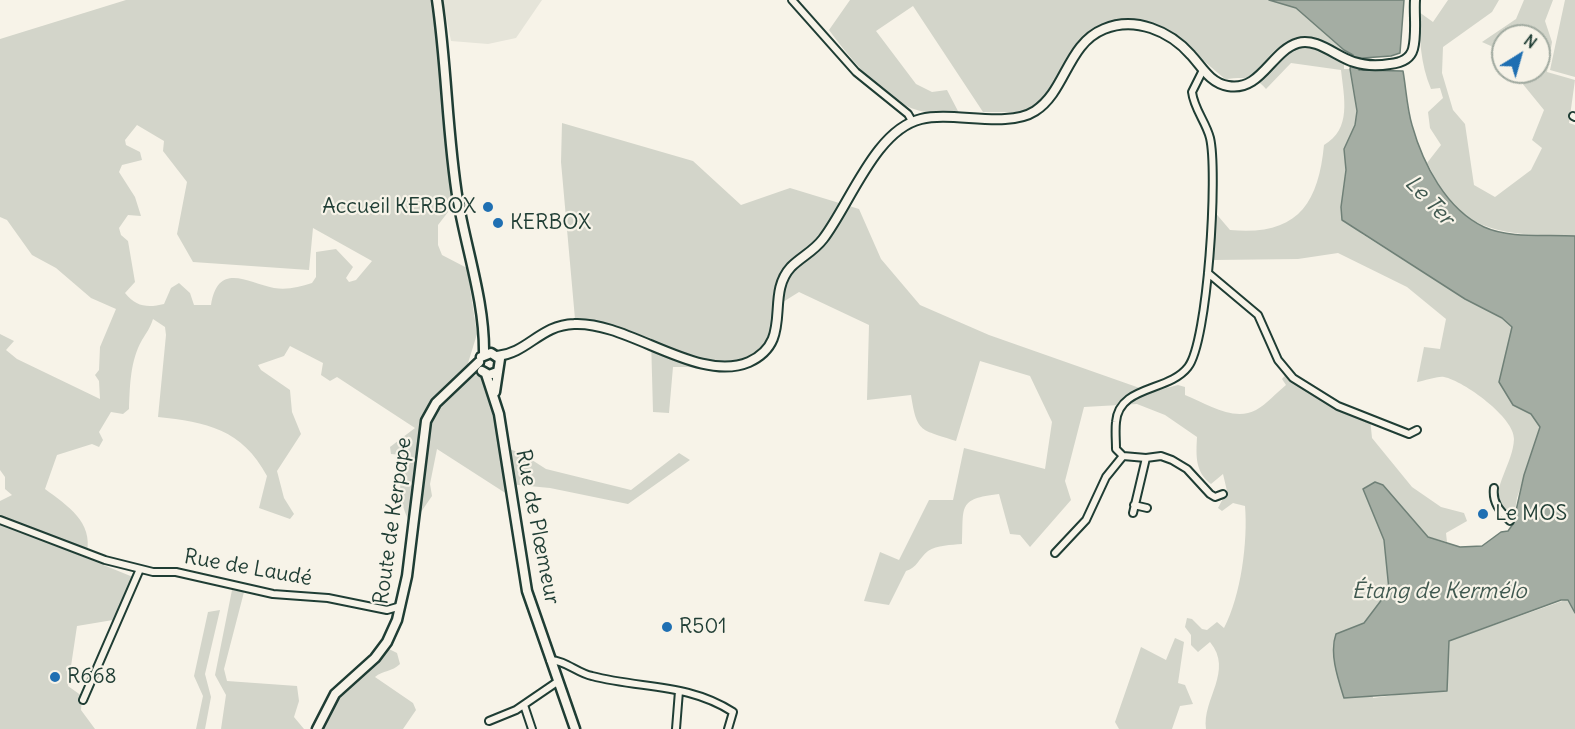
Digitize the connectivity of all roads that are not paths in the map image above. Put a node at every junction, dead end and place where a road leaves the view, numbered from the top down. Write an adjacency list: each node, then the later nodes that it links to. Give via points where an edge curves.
1 (437, 0): 8 (main road, via 458,199)
2 (792, 0): 5 (street, via 856,72)
3 (1415, 0): 4 (street, via 1410,56 1395,64 1362,64 1315,44 1300,42 1247,84 1221,84)
4 (1203, 70): 5 (street, via 1166,35 1138,24 1114,25 1085,40 1049,98 1032,113 1015,118 931,117); 6 (street, via 1192,92 1207,128 1212,153)
5 (912, 121): 7 (street, via 888,139 824,237 784,276 776,335 759,357 742,364 711,364 597,325)
6 (1208, 273): 15 (street, via 1258,315 1278,360 1293,378 1338,406 1408,434); 16 (street, via 1197,350 1188,367 1173,381 1140,391 1126,400 1116,419 1116,449)
7 (566, 325): 9 (street, via 548,329 515,352); 11 (street, via 538,339)
8 (484, 334): 9 (main road); 10 (main road, Rue de Plœmeur)
9 (496, 355): 10 (main road); 11 (main road)
10 (481, 358): 12 (main road, Rue de Plœmeur); 13 (main road, Route de Kerpape)
11 (499, 369): 12 (main road, Route de Kerpape); 14 (main road, Rue de Plœmeur)
12 (484, 373): 13 (main road, Route de Kerpape); 14 (main road, Rue de Plœmeur)
13 (465, 378): 27 (main road, Route de Kerpape, via 436,403 426,421)
14 (495, 398): 30 (main road, Rue de Plœmeur, via 527,591)
15 (1417, 430)
16 (1123, 456): 17 (street); 25 (street, via 1106,477 1086,520)
17 (1146, 458): 19 (street, via 1161,456 1172,460 1187,469 1210,494); 20 (street)
18 (1494, 488): 24 (street, via 1493,498)
19 (1223, 494)
20 (1134, 505): 21 (street); 22 (street)
21 (1147, 508)
22 (1132, 513)
23 (0, 520): 26 (street, Rue de Laudé, via 105,560)
24 (1510, 521)
25 (1055, 553)
26 (140, 568): 28 (street, Rue de Laudé, via 273,594 328,598); 35 (street)
27 (401, 606): 28 (street, Rue de Laudé); 29 (main road, Route de Kerpape)
28 (387, 610): 29 (street)
29 (397, 620): 38 (main road, Route de Kerpape, via 375,658 335,694)
30 (550, 660): 31 (street); 32 (main road, Rue de Plœmeur)
31 (571, 668): 32 (street); 34 (street, via 603,679)
32 (554, 671): 33 (main road, Rue de Plœmeur)
33 (557, 682): 36 (street); 40 (main road, Rue de Plœmeur)
34 (679, 691): 41 (street); 42 (street, via 708,696 733,712)
35 (83, 700)
36 (524, 705): 37 (street); 39 (street)
37 (489, 721)
38 (317, 729)
39 (532, 729)
40 (575, 729)
41 (676, 729)
42 (728, 729)

